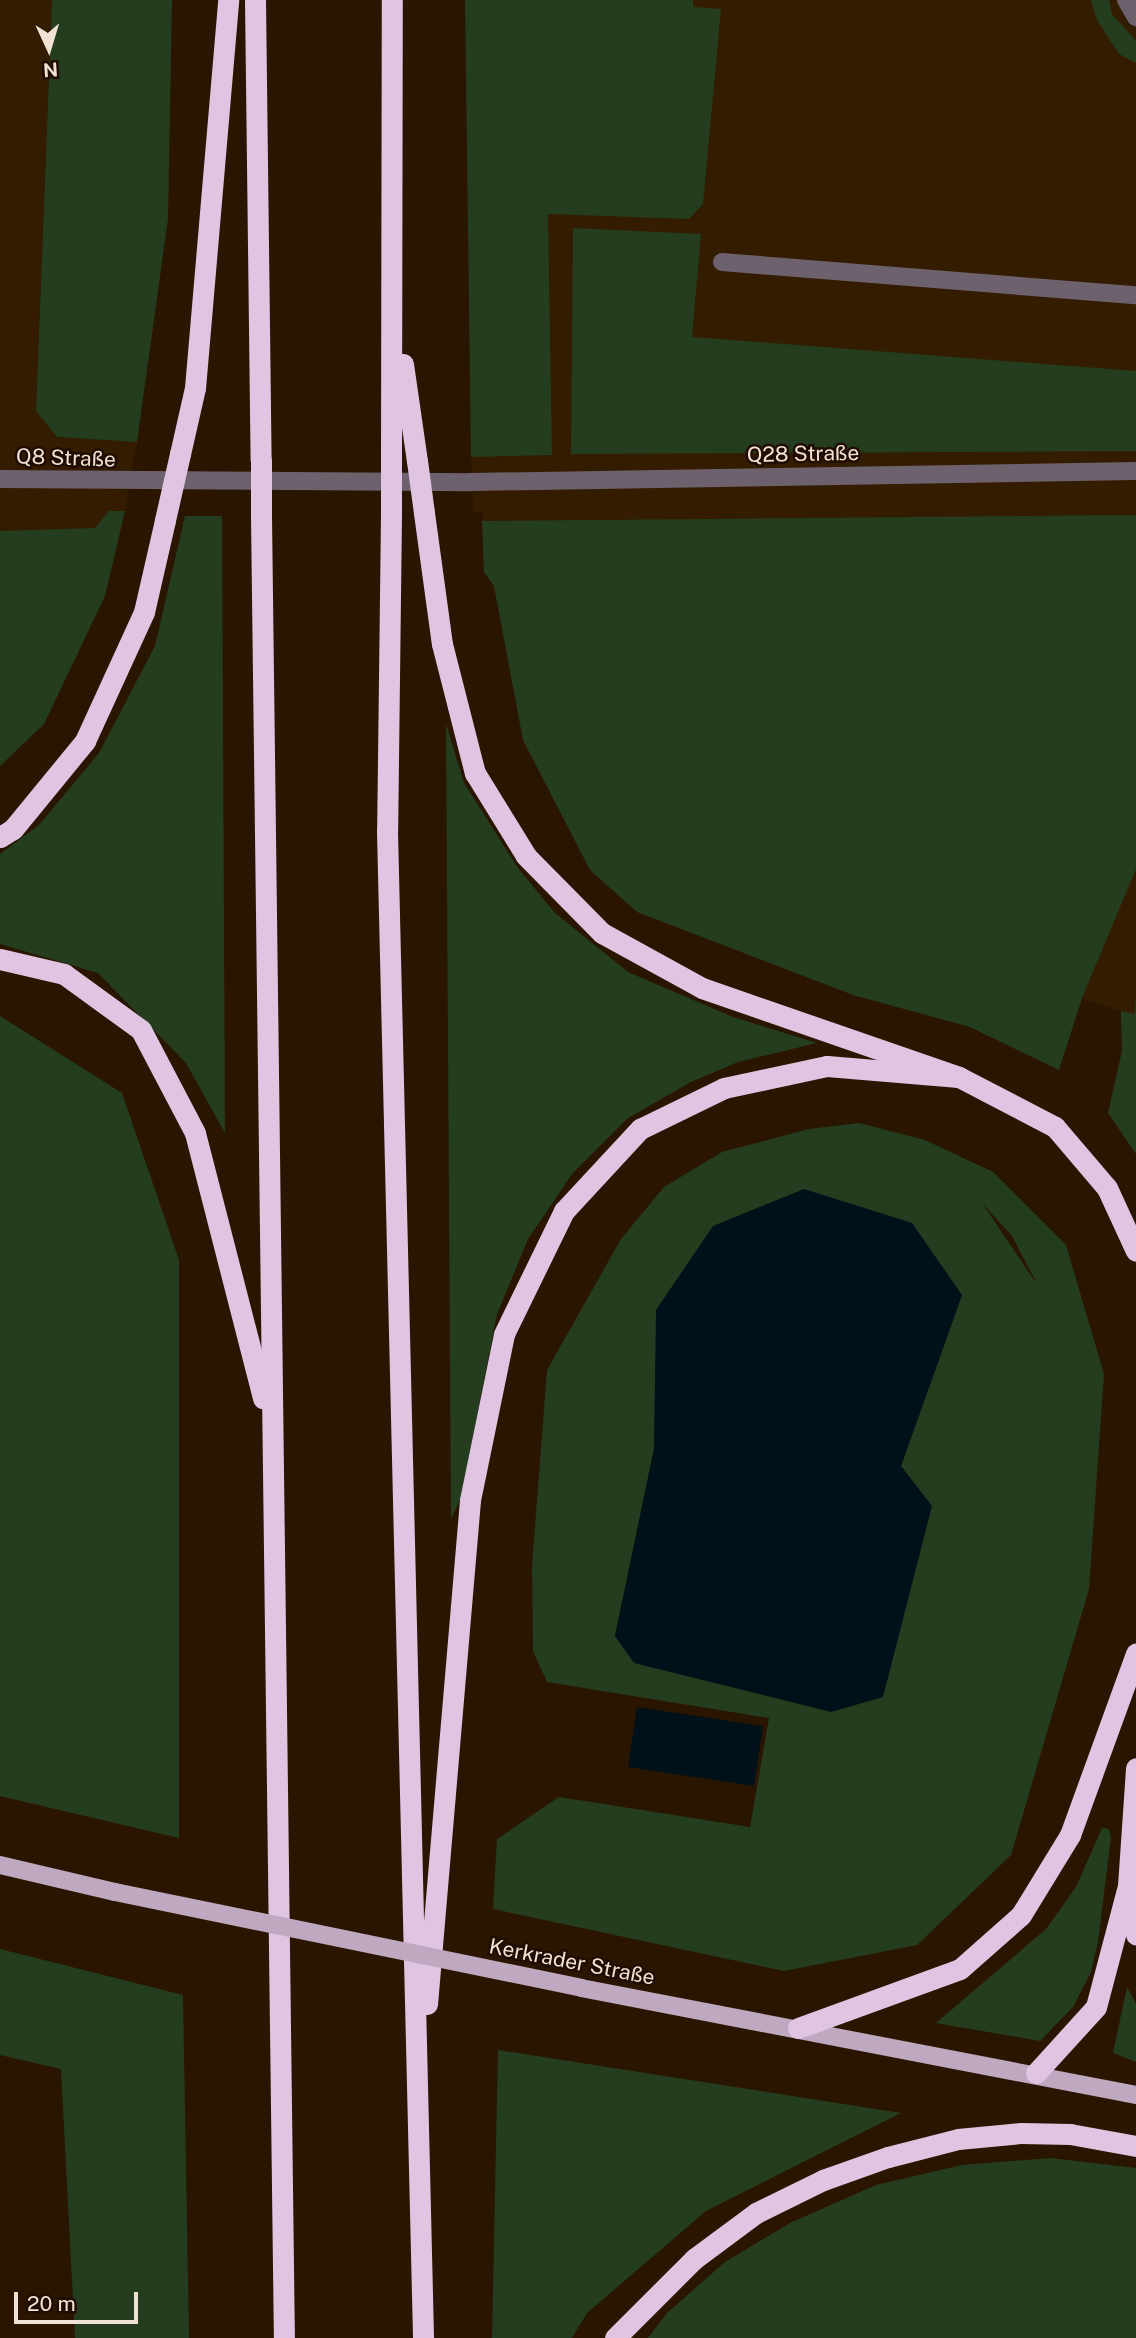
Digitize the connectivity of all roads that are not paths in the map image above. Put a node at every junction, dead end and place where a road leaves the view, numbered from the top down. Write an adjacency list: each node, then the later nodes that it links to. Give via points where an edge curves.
1 (228, 0): 12 (highway, bridge, via 195,388 144,612 85,741 13,829)
2 (255, 0): 16 (highway, bridge)
3 (392, 0): 8 (highway)
4 (1126, 0): 5 (lane)
5 (1136, 17)
6 (722, 262): 7 (lane)
7 (1136, 295)
8 (393, 297): 14 (highway, bridge, via 442,644 475,773 526,856 602,933 702,988); 25 (highway, bridge, via 387,831)
9 (1136, 471): 11 (lane, Q28 Straße)
10 (0, 479): 11 (lane, Q8 Straße)
11 (131, 483)
12 (0, 837)
13 (0, 959): 16 (highway, via 64,974 141,1030 195,1133)
14 (959, 1077): 15 (highway, via 1055,1126 1107,1188); 25 (highway, via 827,1066 724,1088 640,1129 564,1211 504,1334 470,1500)
15 (1136, 1251)
16 (271, 1430): 27 (highway)
17 (1136, 1654): 22 (highway, via 1070,1835 1021,1915 960,1969)
18 (1136, 1768): 20 (highway)
19 (0, 1865): 22 (main road, Kerkrader Straße, bridge, via 581,1988)
20 (1128, 1886): 21 (highway); 23 (highway, via 1097,2007)
21 (1136, 1934)
22 (798, 2028): 23 (main road, Kerkrader Straße)
23 (1036, 2073): 24 (main road, Kerkrader Straße)
24 (1136, 2095)
25 (418, 2111): 28 (highway)
26 (1136, 2146): 29 (highway, via 1070,2134 1021,2133 958,2139 849,2171 756,2213 694,2259)
27 (284, 2338)
28 (423, 2338)
29 (615, 2338)

